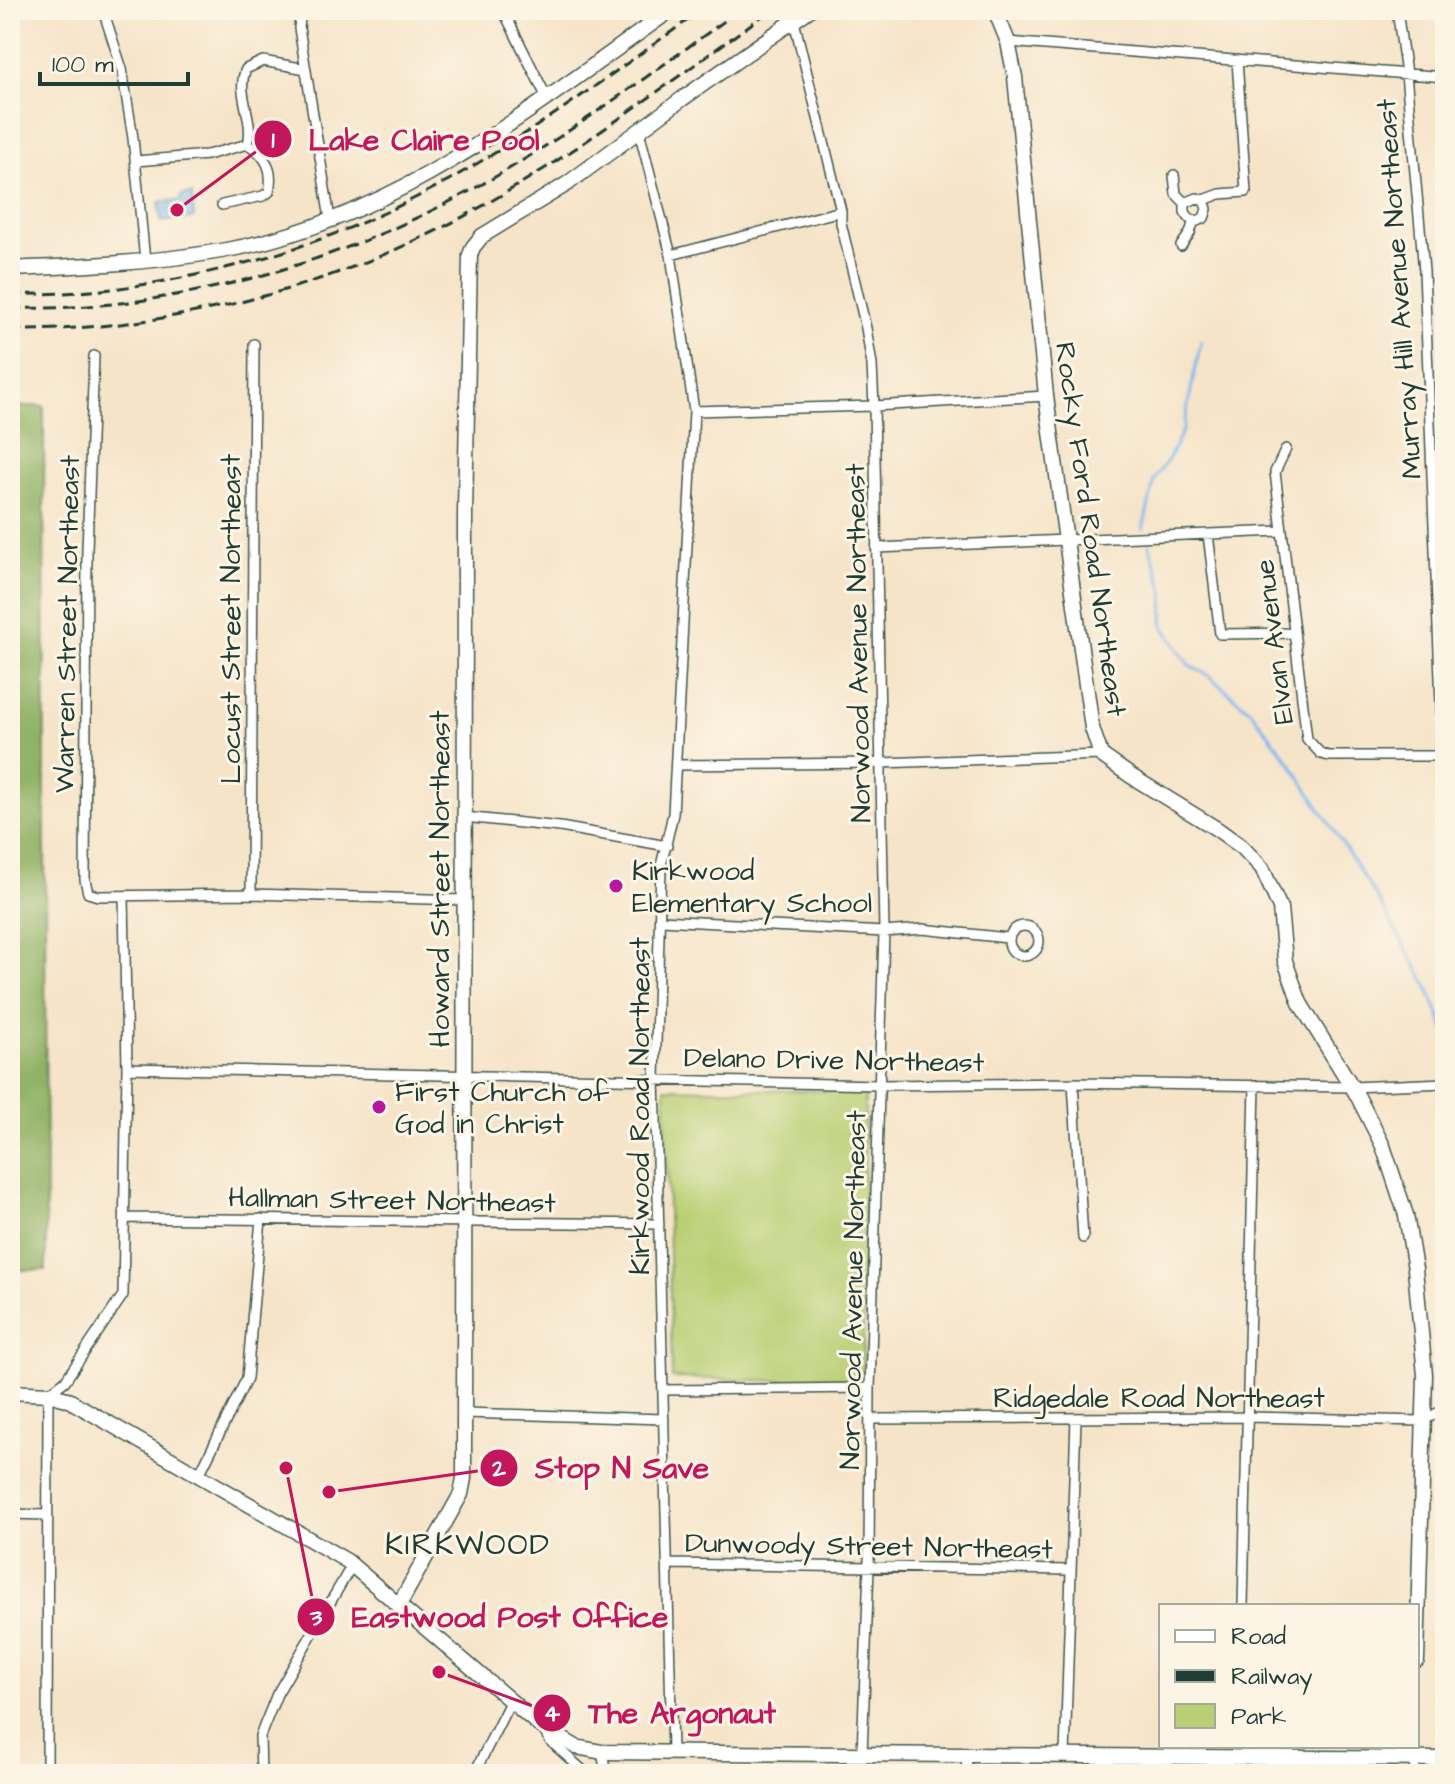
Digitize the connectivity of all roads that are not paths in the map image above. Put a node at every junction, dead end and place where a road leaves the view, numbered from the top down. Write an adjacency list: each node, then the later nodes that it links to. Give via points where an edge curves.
1 (103, 10): 17 (street, via 122,69)
2 (301, 10): 11 (street)
3 (503, 10): 14 (street)
4 (671, 10): 14 (street)
5 (809, 10): 8 (street)
6 (995, 10): 9 (street, Rocky Ford Road Northeast)
7 (1397, 10): 12 (street, Murray Hill Avenue Northeast)
8 (794, 21): 15 (street); 22 (street, Norwood Avenue Northeast)
9 (1008, 42): 10 (street); 31 (street, Rocky Ford Road Northeast)
10 (1237, 60): 12 (street); 19 (street, via 1246,192)
11 (306, 69): 16 (street, via 263,61 246,69 242,86); 23 (street)
12 (1406, 74): 13 (street); 41 (street, Murray Hill Avenue Northeast, via 1424,271)
13 (1445, 77)
14 (547, 98): 23 (street, via 448,164)
15 (639, 131): 26 (street, Kirkwood Road Northeast); 45 (street, Howard Street Northeast, via 473,247 468,281)
16 (248, 144): 17 (street, via 207,155); 21 (street, via 269,165 269,192)
17 (136, 161): 27 (street)
18 (1174, 175): 20 (street, via 1176,194)
19 (1204, 200): 20 (street); 24 (street, via 1204,218)
20 (1185, 203): 24 (street, via 1185,212)
21 (222, 205)
22 (841, 211): 26 (street); 32 (street, Norwood Avenue Northeast, via 870,353)
23 (330, 219): 27 (street, via 222,251)
24 (1194, 220): 25 (street)
25 (1181, 246)
26 (671, 255): 33 (street, Kirkwood Road Northeast)
27 (145, 261): 28 (street)
28 (10, 269)
29 (254, 344): 47 (street, Locust Street Northeast)
30 (94, 356): 48 (street, Warren Street Northeast, via 85,880 88,893)
31 (1046, 396): 32 (street); 37 (street, Rocky Ford Road Northeast)
32 (874, 406): 33 (street); 38 (street, Norwood Avenue Northeast)
33 (694, 411): 43 (street, Kirkwood Road Northeast)
34 (1286, 449): 35 (street, Elvan Avenue, via 1275,472)
35 (1282, 531): 36 (street); 39 (street, Elvan Avenue)
36 (1208, 534): 37 (street); 39 (street, via 1220,634)
37 (1067, 540): 38 (street); 40 (street, Rocky Ford Road Northeast, via 1087,697)
38 (876, 548): 42 (street, Norwood Avenue Northeast)
39 (1294, 633): 41 (street, Elvan Avenue, via 1307,739 1314,748 1329,756)
40 (1101, 755): 42 (street); 60 (street, Rocky Ford Road Northeast, via 1217,829 1262,868 1280,908 1285,961 1294,989)
41 (1442, 756): 44 (street, Murray Hill Avenue Northeast)
42 (881, 763): 43 (street); 51 (street, Norwood Avenue Northeast)
43 (676, 765): 46 (street, Kirkwood Road Northeast)
44 (1445, 805)
45 (464, 817): 46 (street); 49 (street, Howard Street Northeast)
46 (667, 846): 50 (street, Kirkwood Road Northeast, via 661,866)
47 (251, 894): 48 (street); 49 (street)
48 (124, 896): 53 (street)
49 (464, 900): 54 (street, Howard Street Northeast)
50 (661, 920): 51 (street); 55 (street, Kirkwood Road Northeast)
51 (884, 932): 52 (street, via 922,929); 58 (street, Norwood Avenue Northeast)
52 (1008, 938)
53 (127, 1068): 54 (street, Delano Drive Northeast); 61 (street)
54 (466, 1074): 55 (street, Delano Drive Northeast); 63 (street, Howard Street Northeast)
55 (655, 1078): 58 (street, Delano Drive Northeast); 64 (street, Kirkwood Road Northeast)
56 (1073, 1083): 58 (street, Delano Drive Northeast); 59 (street, Delano Drive Northeast); 65 (street)
57 (1445, 1083): 60 (street, Delano Drive Northeast)
58 (879, 1085): 66 (street, Norwood Avenue Northeast)
59 (1255, 1085): 60 (street, Delano Drive Northeast); 72 (street)
60 (1352, 1087): 76 (street, Rocky Ford Road Northeast, via 1383,1146 1406,1215 1424,1362)
61 (125, 1218): 62 (street, Hallman Street Northeast); 69 (street, via 123,1295 65,1381)
62 (261, 1219): 63 (street, Hallman Street Northeast); 77 (street, via 247,1378)
63 (464, 1222): 64 (street, Hallman Street Northeast); 71 (street, Howard Street Northeast)
64 (659, 1224): 67 (street, Kirkwood Road Northeast)
65 (1083, 1238)
66 (870, 1388): 67 (street); 75 (street, Norwood Avenue Northeast)
67 (663, 1390): 74 (street, Kirkwood Road Northeast)
68 (10, 1392): 69 (street)
69 (48, 1394): 77 (street, via 67,1399); 79 (street)
70 (1445, 1409): 76 (street, Ridgedale Road Northeast)
71 (464, 1413): 74 (street); 86 (street, Howard Street Northeast, via 461,1494)
72 (1247, 1417): 73 (street, Ridgedale Road Northeast); 76 (street, Ridgedale Road Northeast); 84 (street)
73 (1076, 1418): 75 (street, Ridgedale Road Northeast); 83 (street)
74 (664, 1419): 80 (street, Kirkwood Road Northeast)
75 (870, 1419): 82 (street, Norwood Avenue Northeast)
76 (1422, 1421): 85 (street, Rocky Ford Road Northeast)
77 (198, 1477): 81 (street)
78 (10, 1514): 79 (street)
79 (48, 1515): 98 (street)
80 (667, 1564): 82 (street, Dunwoody Street Northeast); 90 (street, Kirkwood Road Northeast)
81 (352, 1565): 86 (street); 99 (street, via 277,1694 260,1736)
82 (869, 1567): 83 (street, Dunwoody Street Northeast); 92 (street, Norwood Avenue Northeast)
83 (1070, 1570): 94 (street)
84 (1243, 1604)
85 (1418, 1604)
86 (399, 1605): 87 (street)
87 (511, 1700): 88 (street); 100 (street)
88 (539, 1725): 89 (street, via 576,1747); 101 (street)
89 (602, 1752): 90 (street); 102 (street)
90 (672, 1752): 92 (street)
91 (1240, 1752): 95 (street); 97 (street)
92 (862, 1754): 93 (street)
93 (967, 1755): 94 (street); 103 (street)
94 (1065, 1756): 95 (street)
95 (1216, 1757): 104 (street)
96 (1445, 1759): 97 (street)
97 (1415, 1760)
98 (47, 1774)
99 (261, 1774)
100 (474, 1774)
101 (587, 1774)
102 (606, 1774)
103 (966, 1774)
104 (1216, 1774)

